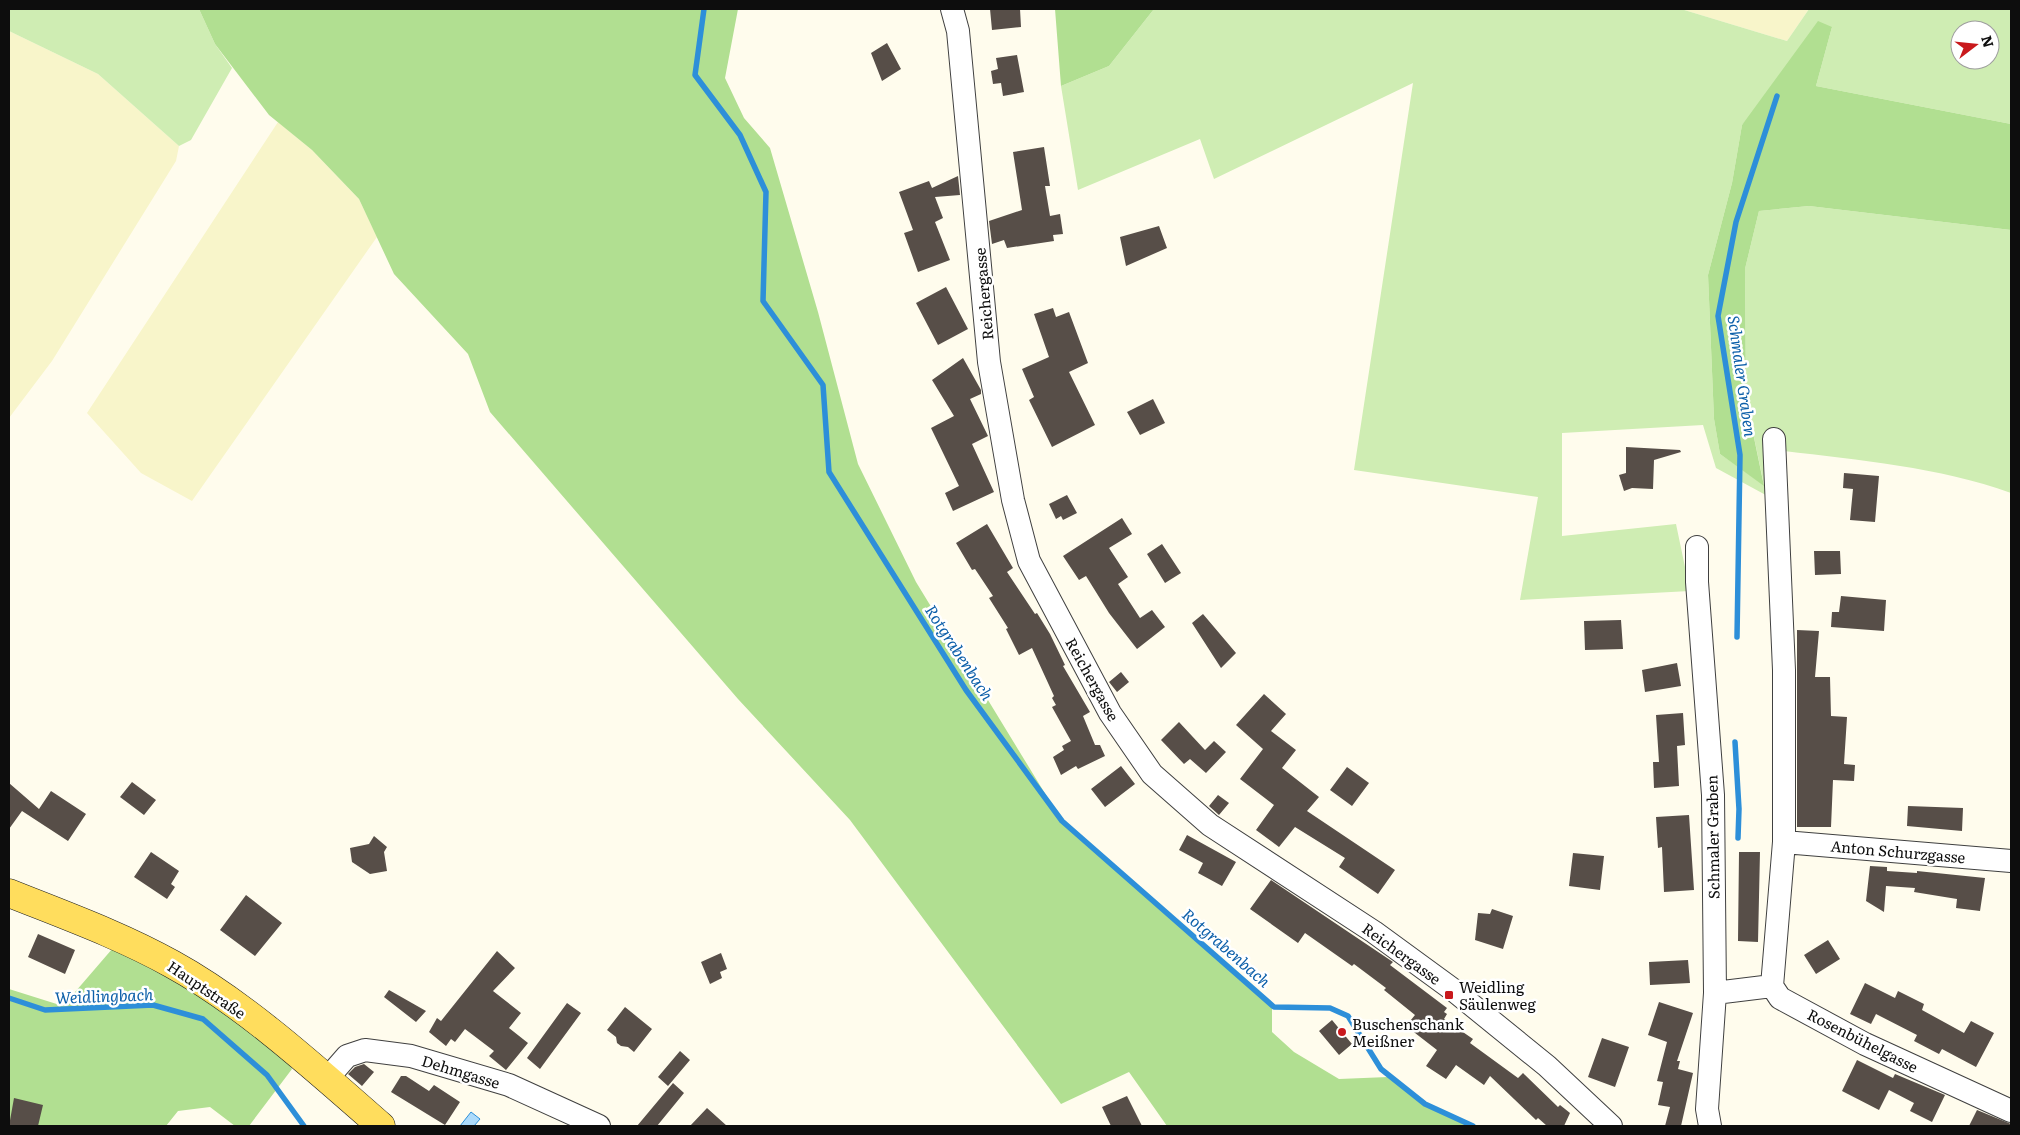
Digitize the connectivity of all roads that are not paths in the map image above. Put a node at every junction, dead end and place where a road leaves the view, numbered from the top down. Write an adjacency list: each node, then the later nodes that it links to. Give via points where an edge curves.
1 (952, 9): 13 (street, Reichergasse, via 958,31 989,362 1013,500 1029,561 1110,713 1152,774 1210,824 1374,932 1452,989 1548,1066)
2 (1774, 439): 4 (street, via 1784,670)
3 (1697, 547): 8 (street, Schmaler Graben, via 1712,795)
4 (1784, 842): 5 (street, Anton Schurzgasse); 7 (street)
5 (2011, 861)
6 (9, 893): 9 (main road, Hauptstraße, via 130,942 174,965 255,1021)
7 (1772, 986): 8 (street); 10 (street, Rosenbühelgasse, via 1780,998 1865,1044)
8 (1715, 993): 14 (street, Schmaler Graben, via 1707,1109)
9 (326, 1080): 11 (main road, Hauptstraße); 12 (street, Dehmgasse, via 348,1056 366,1050 411,1056 510,1085)
10 (2011, 1111)
11 (381, 1126)
12 (599, 1126)
13 (1611, 1126)
14 (1710, 1126)

